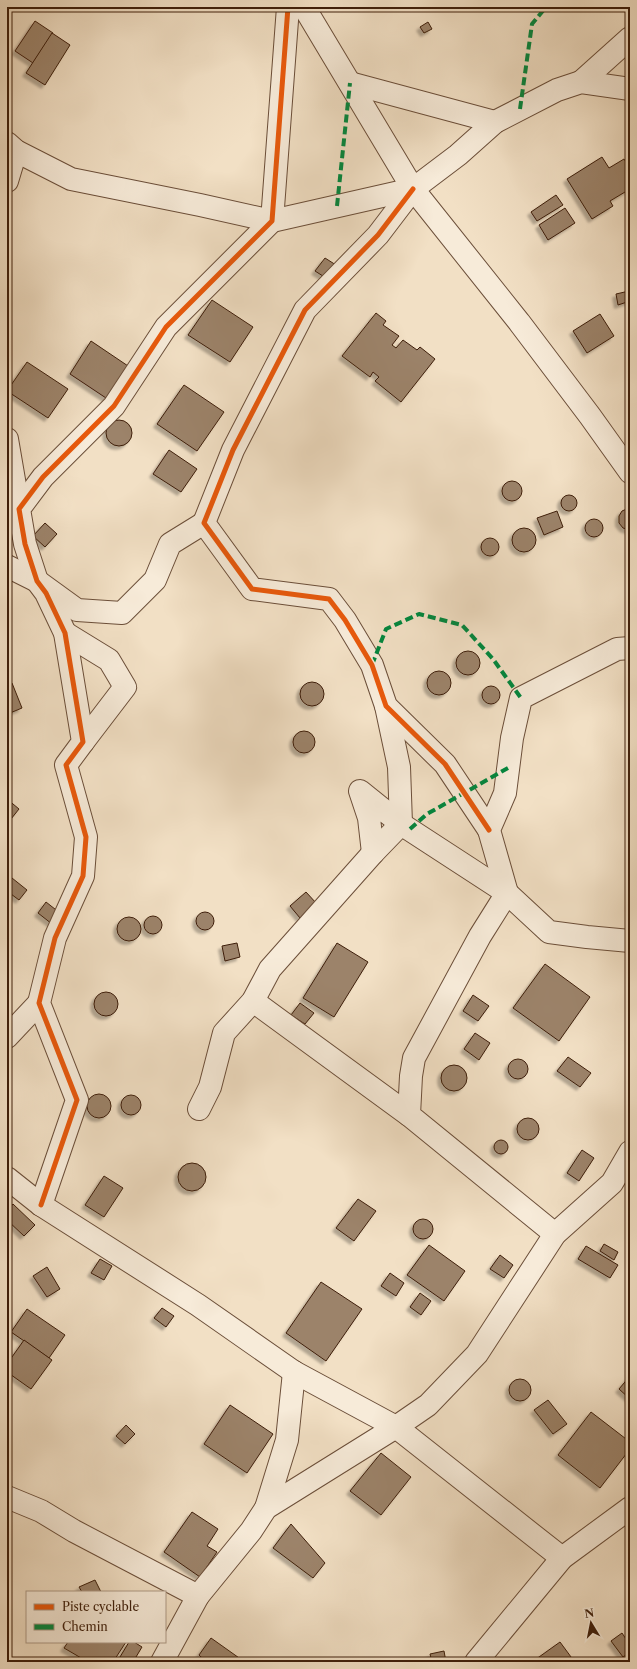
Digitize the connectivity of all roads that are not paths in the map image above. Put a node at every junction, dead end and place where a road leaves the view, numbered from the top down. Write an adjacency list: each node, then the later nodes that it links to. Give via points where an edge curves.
1 (288, 7): 11 (street)
2 (304, 7): 5 (street)
3 (630, 38): 4 (street)
4 (581, 82): 6 (street); 7 (street, via 557,90)
5 (350, 83): 7 (street); 10 (street)
6 (630, 89)
7 (495, 122): 10 (street, via 458,155)
8 (12, 147): 9 (street); 11 (street, via 71,179)
9 (7, 182)
10 (413, 189): 11 (street); 13 (street, via 524,328); 15 (street, via 378,235 305,310 233,450)
11 (272, 221): 14 (street, via 166,327 114,406 43,477)
12 (7, 439): 14 (street)
13 (630, 472)
14 (19, 510): 17 (street, via 25,544)
15 (204, 523): 17 (street, via 170,544 155,580 122,613 77,610); 20 (street, via 252,589 329,599 346,620 372,665)
16 (7, 566): 17 (street)
17 (37, 581): 18 (street, via 46,593)
18 (65, 633): 21 (street); 21 (street, via 109,660 126,687)
19 (630, 648): 23 (street, via 617,649 522,698 512,738 505,792)
20 (386, 706): 22 (street, via 399,767); 23 (street, via 445,764)
21 (82, 742): 28 (street, via 66,765 86,837 83,876 55,938)
22 (401, 824): 24 (street); 24 (street, via 360,791 369,818); 25 (street)
23 (489, 830): 25 (street)
24 (373, 853): 27 (street, via 270,969)
25 (507, 893): 26 (street, via 549,932); 31 (street, via 480,936 414,1058)
26 (630, 940)
27 (253, 1001): 30 (street, via 224,1033 210,1087); 31 (street)
28 (39, 1003): 29 (street); 34 (street, via 76,1100)
29 (7, 1037)
30 (200, 1109)
31 (409, 1115): 35 (street)
32 (630, 1152): 35 (street, via 612,1183)
33 (7, 1178): 34 (street)
34 (41, 1205): 36 (street, via 198,1305)
35 (555, 1234): 37 (street, via 477,1354 428,1405)
36 (294, 1372): 37 (street); 39 (street, via 287,1440)
37 (396, 1427): 39 (street); 41 (street)
38 (7, 1497): 42 (street, via 41,1511)
39 (266, 1508): 42 (street, via 251,1532)
40 (630, 1508): 41 (street)
41 (562, 1558): 44 (street)
42 (198, 1596): 43 (street)
43 (162, 1662)
44 (476, 1662)

